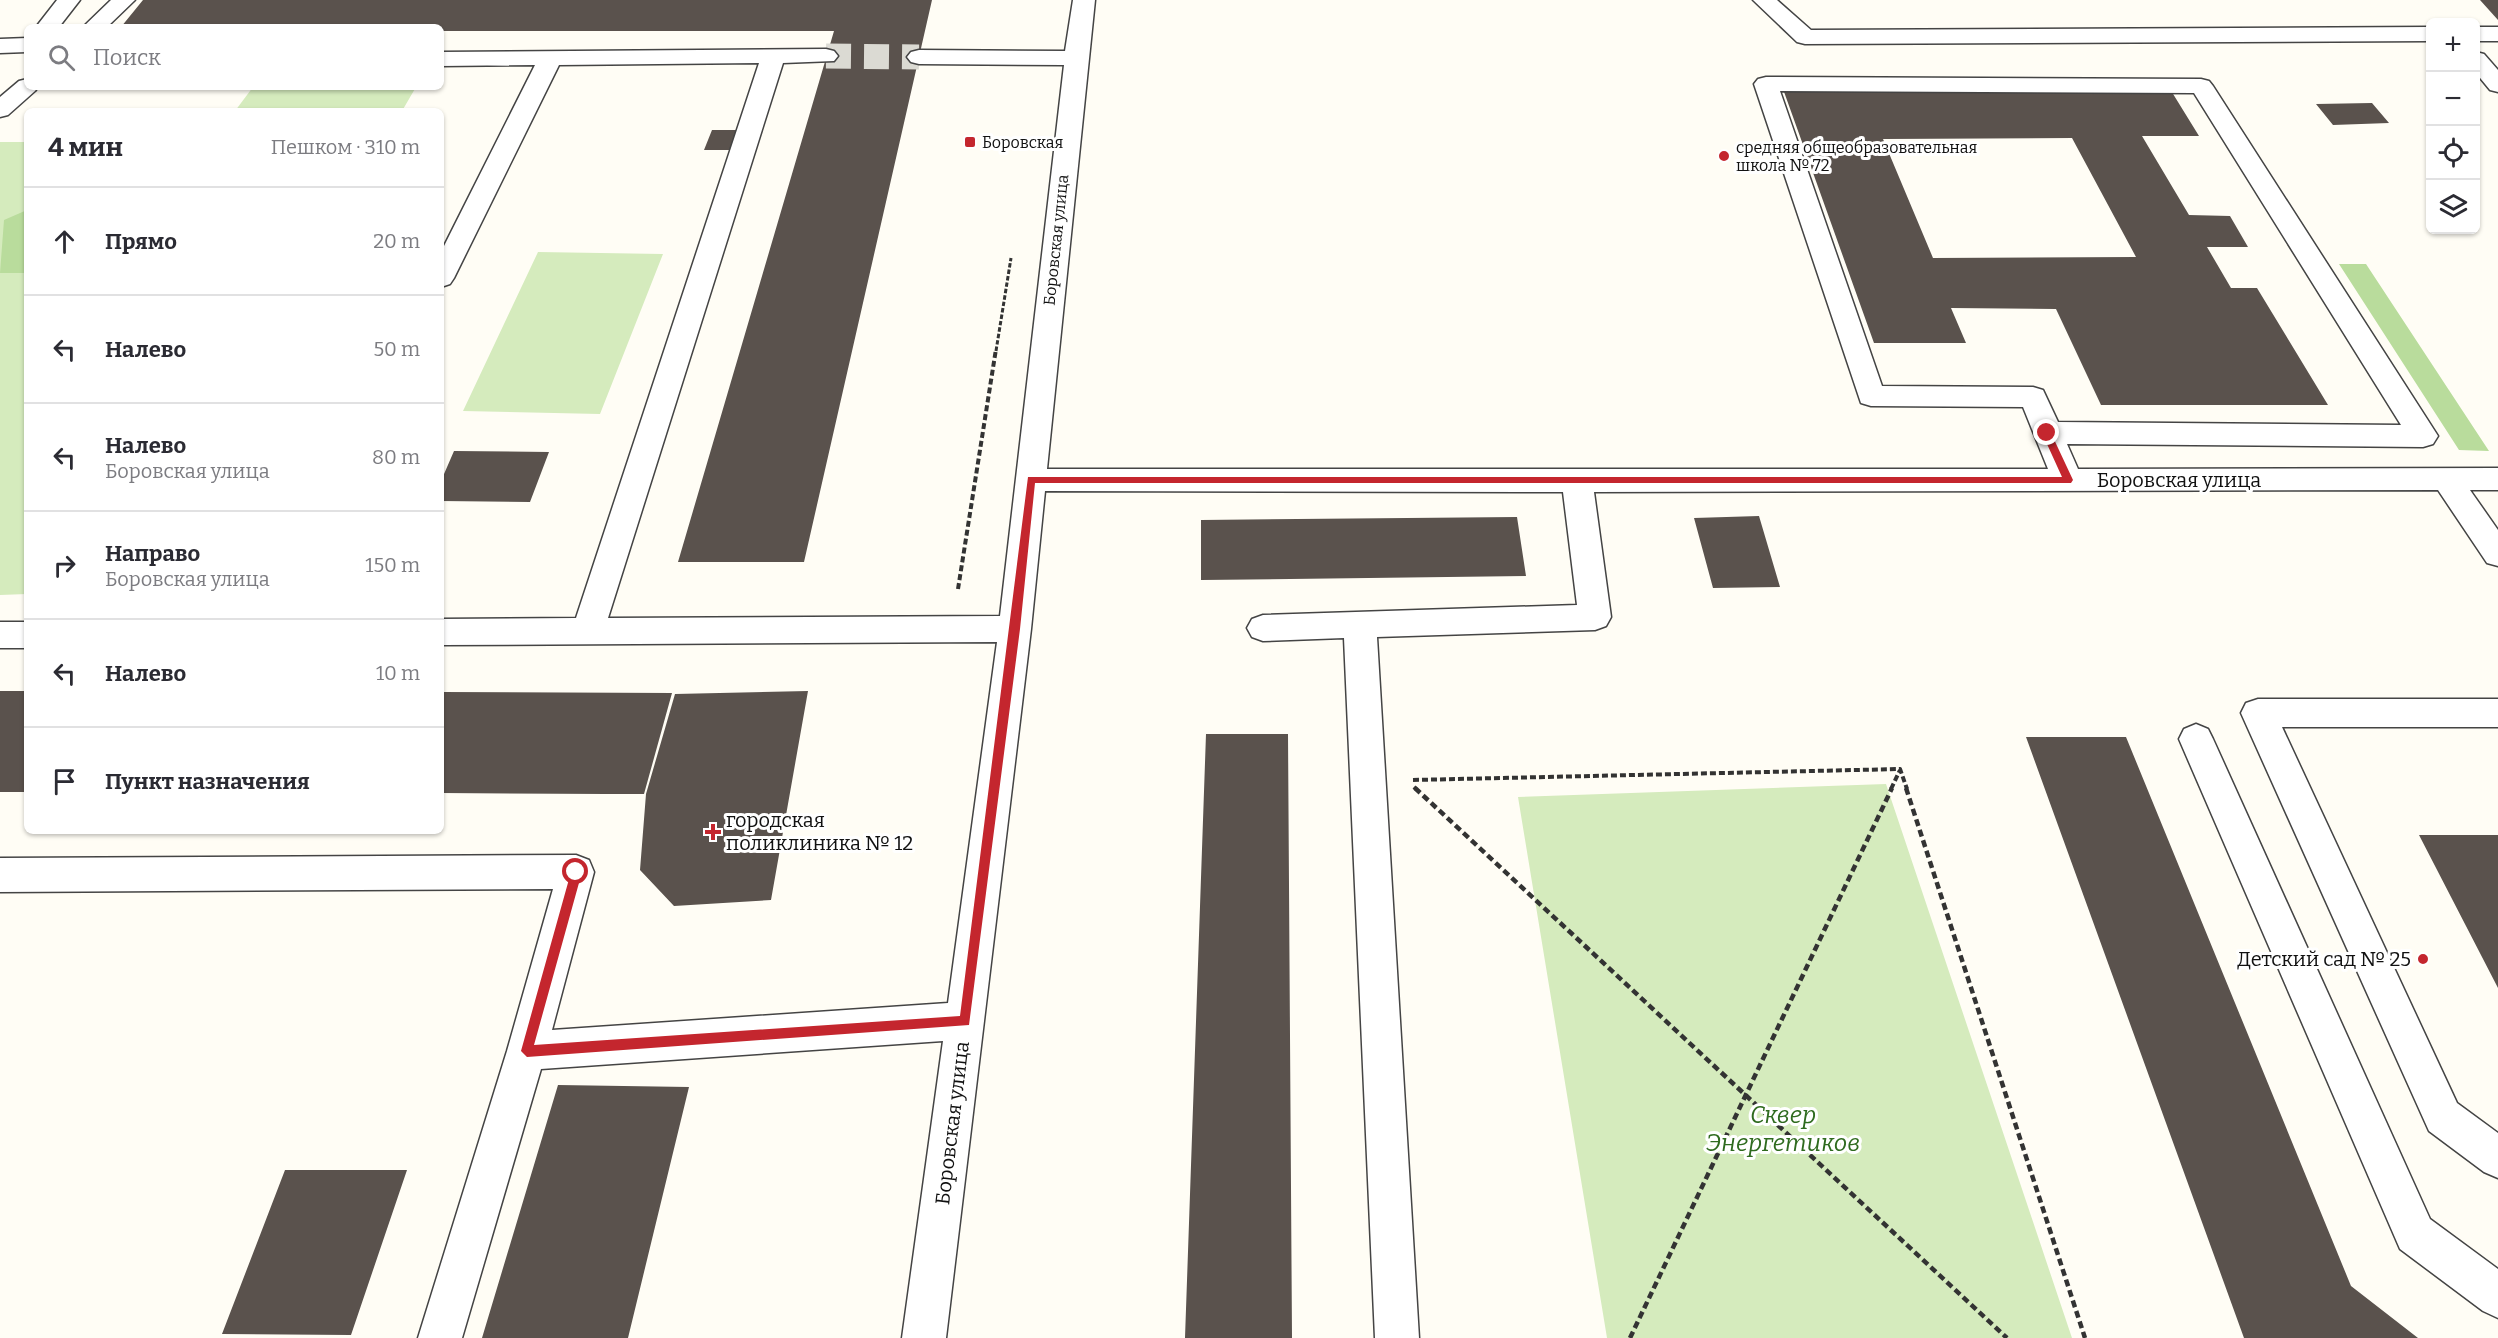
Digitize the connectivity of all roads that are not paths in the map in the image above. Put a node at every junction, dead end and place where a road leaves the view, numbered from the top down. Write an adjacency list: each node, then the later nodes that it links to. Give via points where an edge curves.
1 (69, 0): 5 (street)
2 (124, 0): 6 (street)
3 (1084, 0): 16 (street, Боровская улица)
4 (1764, 0): 7 (street, via 1805,37)
5 (49, 24)
6 (97, 24)
7 (2426, 34)
8 (2480, 34): 9 (street)
9 (2498, 34)
10 (24, 45): 11 (street)
11 (0, 46)
12 (826, 56): 14 (street)
13 (551, 57): 14 (street); 17 (street); 22 (street)
14 (773, 57): 33 (street)
15 (919, 57): 16 (street)
16 (1076, 58): 25 (street, Боровская улица)
17 (444, 59)
18 (2480, 65): 19 (street)
19 (2498, 85)
20 (24, 89): 21 (street)
21 (0, 110)
22 (444, 272)
23 (2047, 433): 23 (street, via 2033,397 1871,396 1766,84 2201,86 2423,436); 26 (street)
24 (2498, 479): 27 (street, Боровская улица)
25 (1031, 480): 28 (street, Боровская улица); 32 (street, Боровская улица)
26 (2068, 480): 27 (street, Боровская улица); 28 (street, Боровская улица)
27 (2447, 480): 29 (street)
28 (1577, 481): 30 (street, via 1594,617)
29 (2498, 554)
30 (1360, 625): 31 (street); 46 (street)
31 (1263, 628)
32 (1015, 629): 33 (street); 40 (street, Боровская улица)
33 (588, 631): 34 (street)
34 (444, 632)
35 (0, 635): 36 (street)
36 (24, 635)
37 (2498, 713): 42 (street, via 2258,713 2444,1117)
38 (2196, 739): 43 (street, via 2415,1234)
39 (0, 875): 41 (street, via 576,872)
40 (965, 1022): 41 (street); 45 (street, Боровская улица)
41 (527, 1051): 44 (street)
42 (2498, 1158)
43 (2498, 1296)
44 (440, 1338)
45 (924, 1338)
46 (1397, 1338)

